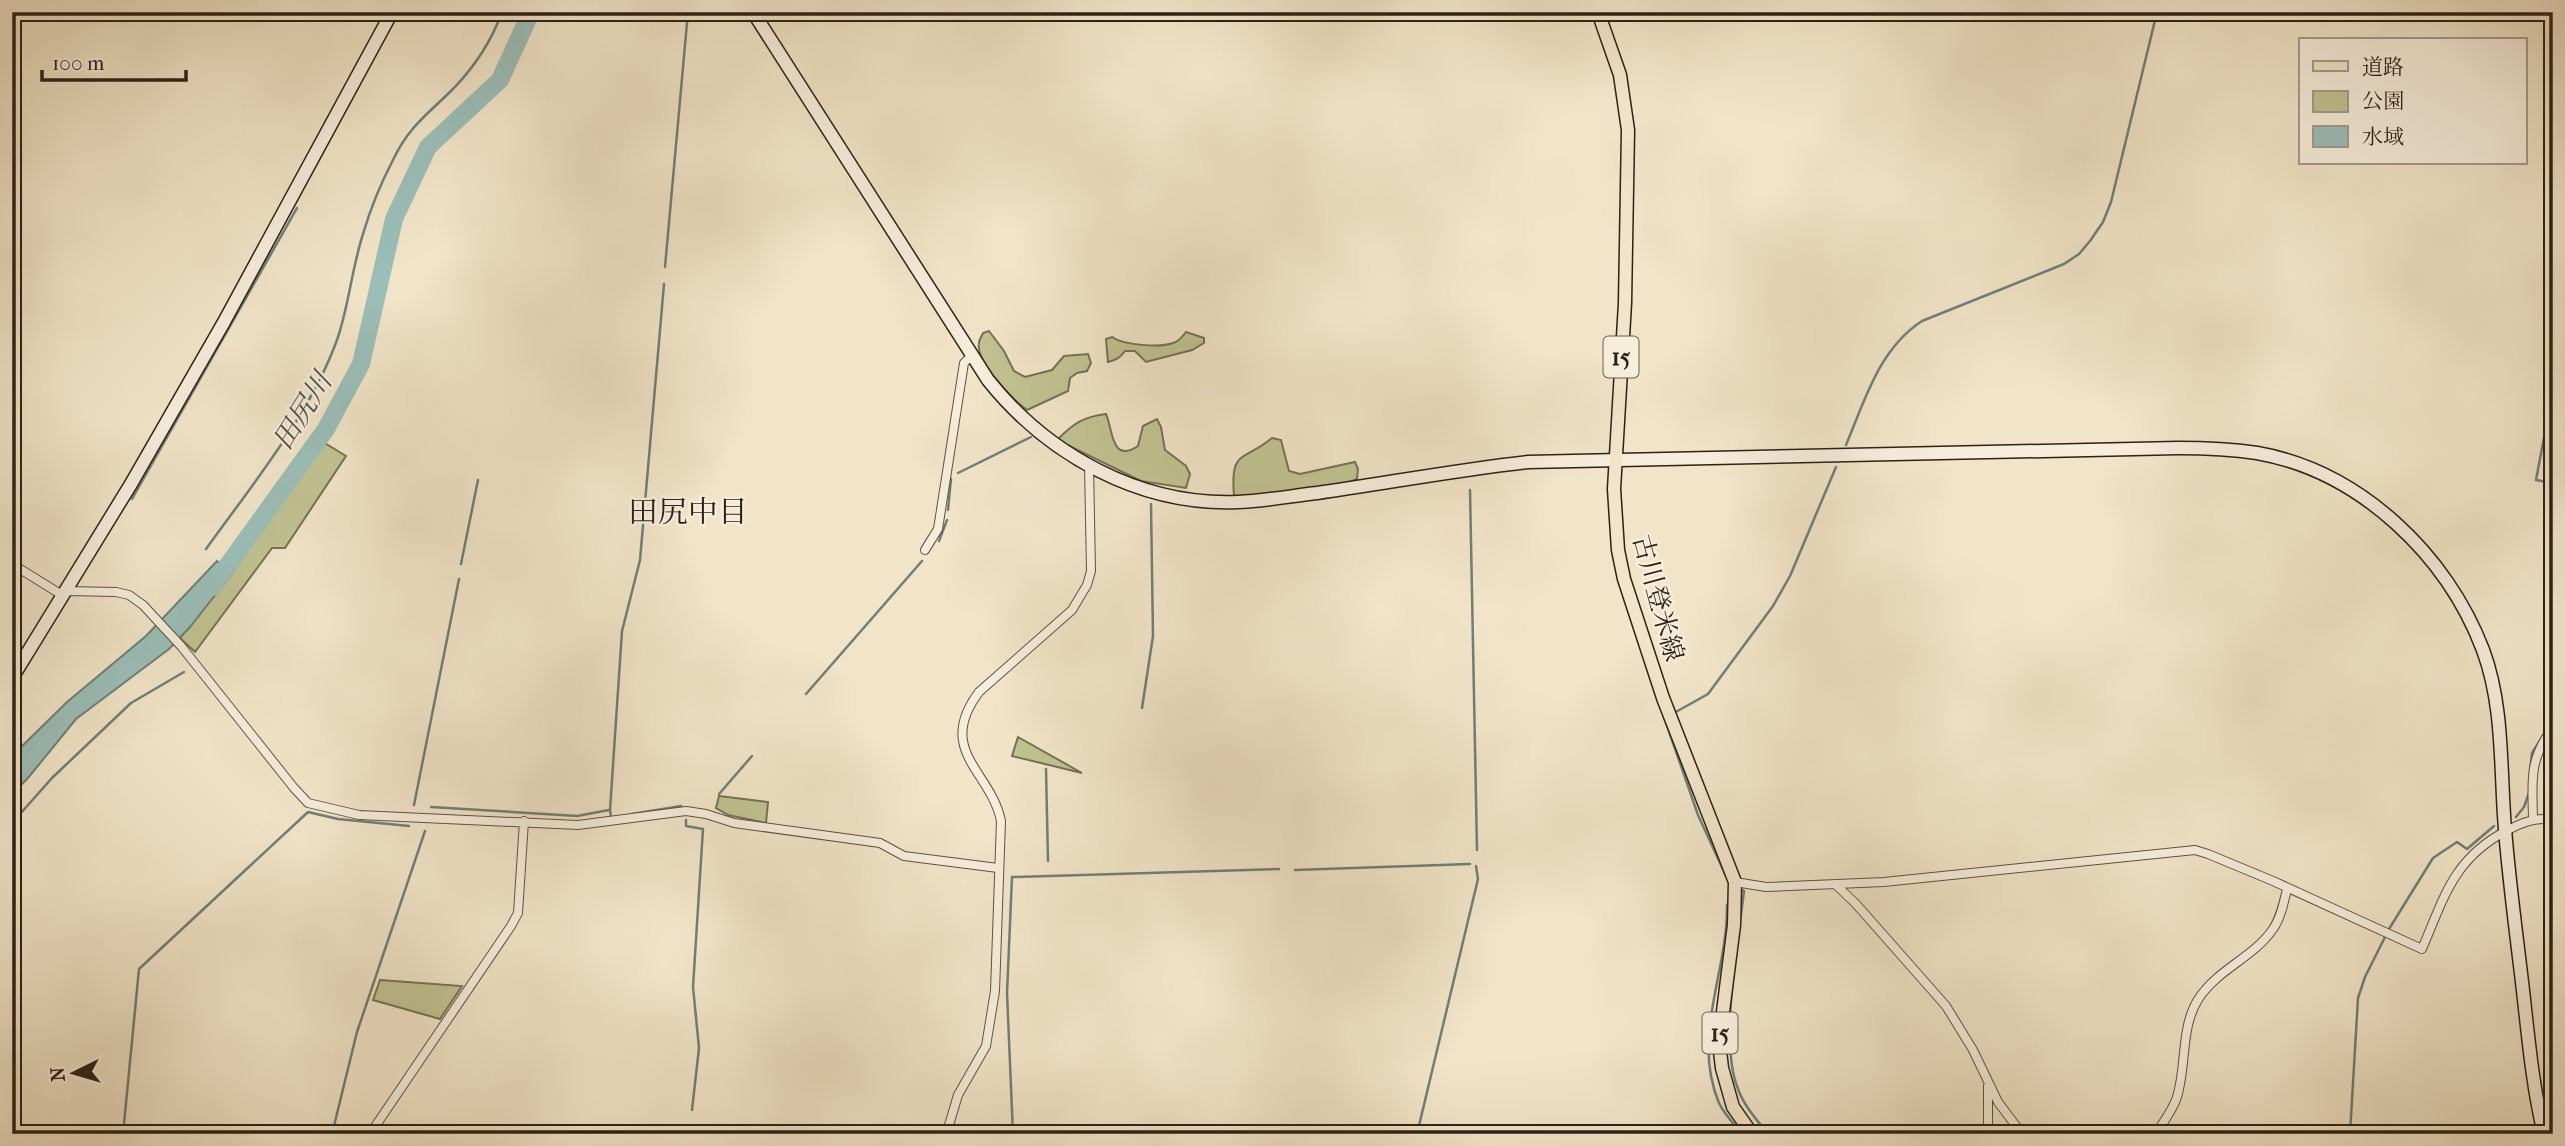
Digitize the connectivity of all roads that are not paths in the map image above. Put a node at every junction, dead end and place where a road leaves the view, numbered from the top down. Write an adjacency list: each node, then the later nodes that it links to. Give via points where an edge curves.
1 (393, 12): 9 (street, via 223,322)
2 (753, 12): 4 (street)
3 (1598, 12): 5 (main road, 古川登米線 / 15, via 1620,75 1628,130 1625,303)
4 (972, 355): 6 (street, via 1004,400 1031,426); 7 (street, via 964,363 938,529)
5 (1615, 461): 6 (street, via 1528,462 1237,502 1160,493); 15 (street, via 2214,448 2259,454 2313,471 2386,515 2434,563 2455,592 2483,651 2493,687); 17 (main road, 古川登米線 / 15, via 1614,519 1624,579 1663,698)
6 (1089, 465): 16 (street, via 1091,571 1087,585 1072,610 979,692 968,708 962,737 968,759 1001,821)
7 (925, 550)
8 (12, 564): 9 (street)
9 (64, 593): 10 (street); 14 (street, via 116,592 143,605 308,803 359,815)
10 (12, 678)
11 (2553, 727): 12 (street, via 2534,762)
12 (2533, 818): 13 (street); 15 (street)
13 (2553, 819)
14 (524, 821): 16 (street, via 578,825 686,811 734,823 880,843 904,856); 21 (street, via 518,913 512,926)
15 (2505, 831): 19 (street, via 2468,857 2455,875 2422,949); 27 (street)
16 (998, 868): 22 (street, via 995,991 986,1046 957,1095)
17 (1735, 882): 18 (street, via 1766,887); 23 (main road, 古川登米線 / 15, via 1719,1043 1733,1107)
18 (1835, 884): 19 (street, via 2194,850); 20 (street, via 1946,1006)
19 (2287, 889): 26 (street, via 2273,929 2198,1000 2189,1024 2177,1095)
20 (1989, 1083): 24 (street); 25 (street)
21 (370, 1134)
22 (949, 1134)
23 (1752, 1134)
24 (1988, 1134)
25 (2022, 1134)
26 (2156, 1134)
27 (2544, 1134)

